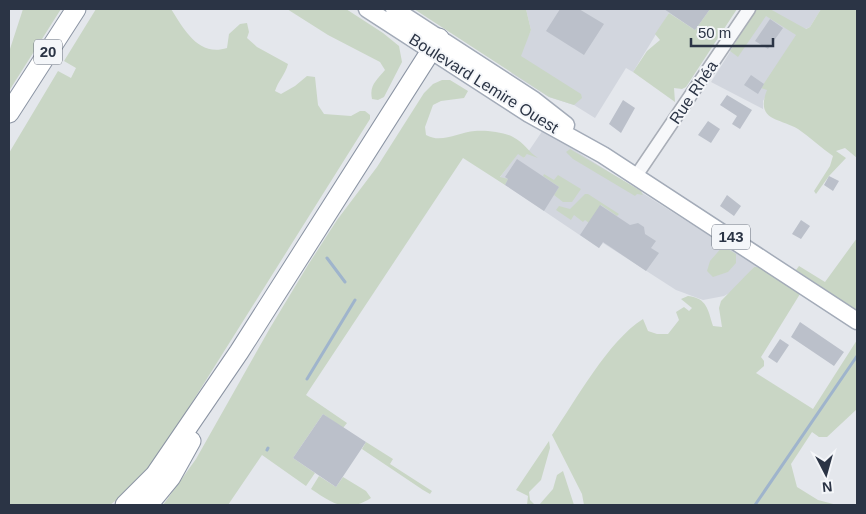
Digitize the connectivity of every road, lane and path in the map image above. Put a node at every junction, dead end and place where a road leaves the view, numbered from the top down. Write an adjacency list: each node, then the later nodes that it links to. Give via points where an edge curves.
1 (76, 9): 6 (highway, 20)
2 (367, 9): 5 (main road, Boulevard Lemire Ouest)
3 (394, 9): 5 (main road, Boulevard Lemire Ouest / 143)
4 (749, 9): 8 (street, Rue Rhéa)
5 (435, 45): 7 (main road, Boulevard Lemire Ouest / 143, via 529,114); 7 (main road, Boulevard Lemire Ouest / 143, via 534,100); 10 (highway)
6 (9, 113)
7 (603, 155): 8 (main road, Boulevard Lemire Ouest / 143)
8 (636, 176): 9 (main road, Boulevard Lemire Ouest / 143)
9 (857, 321)
10 (239, 352): 11 (highway, via 155,475); 12 (highway, via 174,474)
11 (125, 505)
12 (148, 505)

